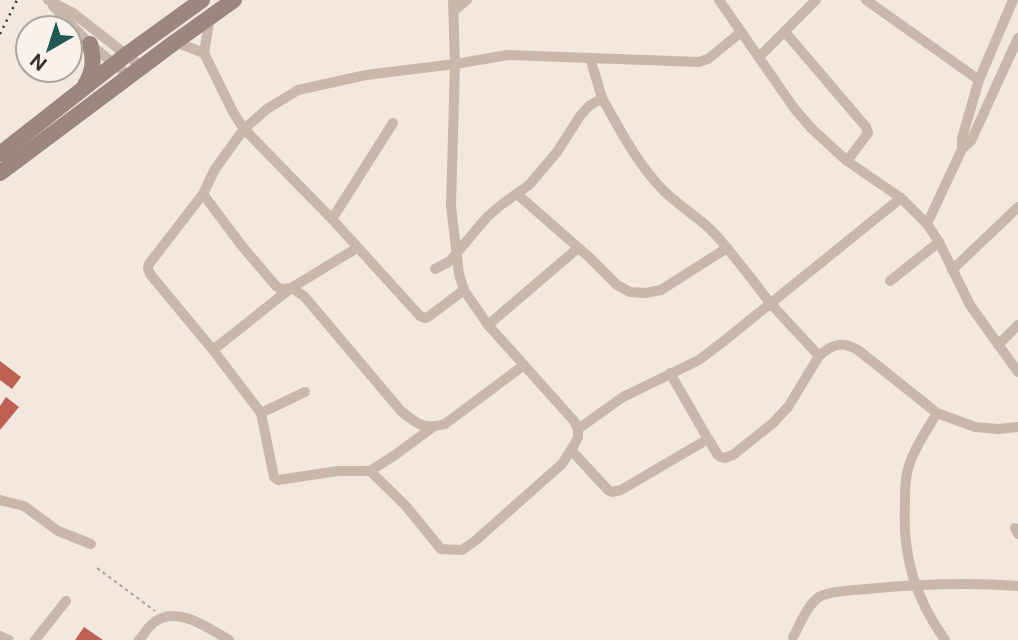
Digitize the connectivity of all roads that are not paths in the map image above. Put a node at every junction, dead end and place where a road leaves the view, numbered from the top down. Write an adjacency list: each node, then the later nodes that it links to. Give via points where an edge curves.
1 (49, 0): 9 (street)
2 (202, 0): 20 (main road)
3 (234, 0): 11 (main road)
4 (467, 0): 10 (street)
5 (719, 0): 12 (street)
6 (816, 0): 13 (street)
7 (866, 0): 23 (street)
8 (1013, 0): 23 (street)
9 (61, 6): 16 (street); 20 (street)
10 (453, 6): 21 (street)
11 (210, 17): 15 (main road); 17 (street)
12 (741, 32): 18 (street); 19 (street, via 699,62)
13 (785, 32): 18 (street); 30 (street, via 866,127 868,133)
14 (1018, 38): 28 (street, via 971,141)
15 (175, 42): 17 (street); 22 (main road)
16 (90, 44): 20 (street); 24 (main road, via 93,67)
17 (204, 52): 27 (street)
18 (759, 57): 30 (street, via 794,108)
19 (590, 58): 21 (street, via 508,55); 25 (street)
20 (120, 60): 22 (street); 22 (street); 24 (main road)
21 (455, 64): 27 (street, via 366,75 298,90 267,108); 42 (street, via 451,206)
22 (135, 72): 31 (main road)
23 (979, 80): 28 (street)
24 (83, 88): 29 (main road)
25 (602, 97): 33 (street, via 584,111 547,165); 41 (street, via 654,180)
26 (393, 123): 36 (street)
27 (244, 129): 32 (street); 36 (street)
28 (962, 149): 37 (street)
29 (0, 154)
30 (847, 161): 34 (street)
31 (0, 173)
32 (203, 194): 46 (street, via 270,280 281,289); 52 (street, via 148,269)
33 (517, 194): 40 (street); 42 (street, via 487,217)
34 (901, 198): 37 (street); 48 (street)
35 (1018, 207): 44 (street)
36 (332, 219): 39 (street)
37 (927, 224): 38 (street)
38 (939, 242): 44 (street); 45 (street)
39 (357, 248): 46 (street); 47 (street, via 423,318)
40 (578, 248): 41 (street, via 617,285 646,293 673,284); 49 (street)
41 (727, 248): 48 (street)
42 (457, 253): 43 (street); 47 (street)
43 (435, 269)
44 (952, 270): 51 (street)
45 (890, 281)
46 (291, 288): 52 (street); 60 (street, via 304,296 401,411 421,425)
47 (464, 290): 49 (street)
48 (770, 302): 53 (street); 56 (street, via 699,360)
49 (488, 325): 54 (street)
50 (1018, 325): 51 (street)
51 (998, 345): 55 (street)
52 (213, 350): 58 (street)
53 (819, 356): 59 (street, via 828,347 849,345); 63 (street, via 788,407 733,455 721,457)
54 (524, 365): 60 (street, via 445,424); 62 (street)
55 (1018, 372)
56 (670, 373): 62 (street, via 623,397); 63 (street)
57 (304, 392): 58 (street)
58 (261, 413): 65 (street, via 278,480)
59 (937, 413): 61 (street, via 975,427); 68 (street, via 910,461 905,482 905,543)
60 (433, 427): 65 (street)
61 (1018, 427)
62 (578, 429): 64 (street)
63 (708, 439): 64 (street, via 612,492)
64 (572, 450): 65 (street, via 562,464 462,550 441,549)
65 (370, 471)
66 (0, 500): 67 (street, via 24,506 58,531)
67 (91, 544)
68 (915, 584): 69 (street); 72 (street, via 824,594 812,604); 77 (street)
69 (1018, 586)
70 (66, 601): 74 (street)
71 (0, 636): 73 (street)
72 (793, 637)
73 (9, 640)
74 (35, 640)
75 (139, 640): 76 (street, via 150,625 182,616)
76 (229, 640)
77 (945, 640)

